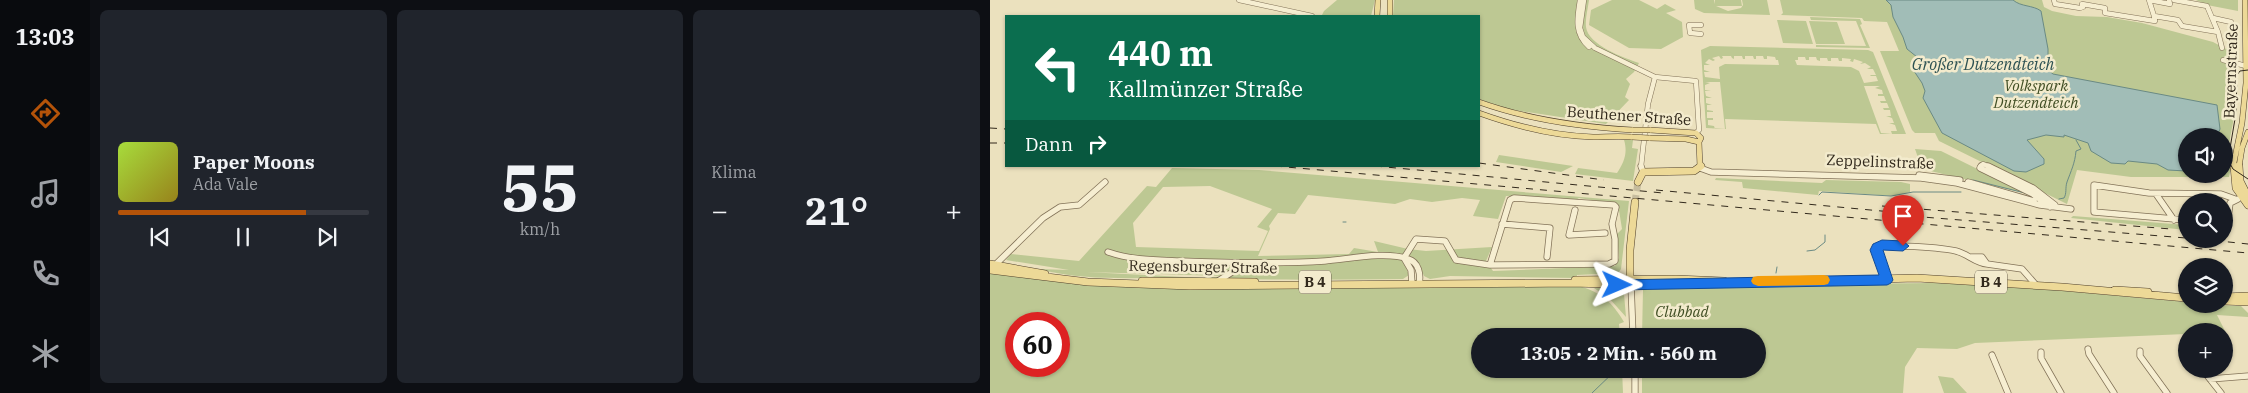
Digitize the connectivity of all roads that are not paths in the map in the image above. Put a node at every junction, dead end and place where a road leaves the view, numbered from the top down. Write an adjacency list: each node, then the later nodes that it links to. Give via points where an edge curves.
1 (1239, 0): 13 (street)
2 (1378, 0): 14 (main road)
3 (1390, 0): 15 (main road)
4 (1580, 0): 23 (street, via 1577,33 1584,43)
5 (1584, 0): 23 (street, via 1580,28 1588,42)
6 (2054, 0): 12 (street, via 2054,4)
7 (2103, 0): 12 (street)
8 (2149, 0): 9 (street, via 2170,4); 16 (street)
9 (2169, 0)
10 (2174, 0): 17 (street, via 2207,6)
11 (2245, 0): 24 (main road, Bayernstraße)
12 (2105, 8): 16 (street, via 2105,12 2155,21)
13 (1307, 15)
14 (1377, 15)
15 (1390, 15)
16 (2154, 16): 20 (street, via 2178,20 2182,26)
17 (2213, 18): 18 (street); 20 (street)
18 (2231, 22)
19 (1701, 25): 21 (street, via 1689,25 1690,33)
20 (2218, 32): 22 (street)
21 (1701, 34)
22 (2222, 48)
23 (1603, 53): 27 (street)
24 (2247, 54): 26 (main road, Bayernstraße)
25 (2223, 60): 26 (street)
26 (2247, 67): 28 (main road, Bayernstraße)
27 (1655, 77): 35 (street, via 1696,81 1699,130); 38 (street, via 1649,98)
28 (2244, 101): 30 (main road); 44 (main road, Bayernstraße, via 2233,169 2235,184)
29 (1480, 102): 32 (main road, Beuthener Straße)
30 (2248, 108)
31 (1480, 113): 33 (main road, Beuthener Straße)
32 (1514, 114): 33 (main road, via 1508,116); 35 (main road, Beuthener Straße, bridge, via 1574,126)
33 (1506, 122): 36 (main road, Beuthener Straße, bridge, via 1570,135)
34 (2248, 132): 44 (main road, Bayernstraße, via 2241,148 2238,172)
35 (1696, 133): 36 (main road, Beuthener Straße, via 1701,138)
36 (1698, 142): 37 (main road, via 1701,148)
37 (1700, 168): 38 (main road, Zeppelinstraße); 42 (street, Zeppelinstraße, via 1929,175); 46 (street, Zeppelinstraße, via 1711,172 1931,179 2023,202)
38 (1643, 172): 40 (main road)
39 (1105, 182): 58 (street, via 1079,205 1060,207 1042,218)
40 (1638, 182)
41 (2156, 194): 43 (street, via 2221,194); 49 (street); 49 (street, via 2094,185 2094,212)
42 (2031, 197): 46 (street, Zeppelinstraße); 46 (street, via 1980,168 1983,164 1999,172 2043,195)
43 (2235, 199): 44 (street)
44 (2246, 199): 47 (main road)
45 (1636, 202): 61 (main road)
46 (2051, 205)
47 (2248, 205)
48 (1576, 206): 51 (street, via 1514,198 1510,200); 52 (street, via 1614,205); 52 (street, via 1569,235)
49 (2174, 220): 50 (street)
50 (2178, 220)
51 (1502, 224): 55 (street, via 1550,228); 57 (street)
52 (1609, 233): 55 (street, via 1615,261 1610,264)
53 (1108, 252): 56 (street, Regensburger Straße, via 1125,258)
54 (1404, 258): 56 (street, Regensburger Straße); 57 (street, via 1416,239 1428,239 1445,241 1460,262); 62 (street); 62 (street, via 1418,266)
55 (1547, 261): 57 (street)
56 (1248, 262): 60 (street)
57 (1490, 264)
58 (991, 267): 60 (main road, Regensburger Straße / B 4, via 1112,280); 64 (main road, Regensburger Straße / B 4, via 1101,283)
59 (1887, 280): 61 (main road, Regensburger Straße / B 4, via 1717,284); 63 (main road, Regensburger Straße / B 4); 63 (street, via 1876,250 1882,245 1956,250 1971,257 1982,257 1987,264 2022,270)
60 (1218, 281): 62 (main road, Regensburger Straße / B 4); 64 (main road)
61 (1630, 282): 62 (main road, Regensburger Straße / B 4); 62 (main road, Regensburger Straße / B 4); 70 (street)
62 (1416, 283): 64 (main road, Regensburger Straße / B 4)
63 (2037, 285): 66 (main road, Regensburger Straße / B 4)
64 (1209, 286)
65 (2248, 296): 67 (main road)
66 (2178, 297)
67 (2233, 297)
68 (2233, 301): 69 (main road)
69 (2248, 302)
70 (1633, 328)
71 (2088, 349): 81 (street)
72 (2140, 351): 82 (street, via 2140,356)
73 (2041, 352): 80 (street, via 2041,358)
74 (1992, 356): 79 (street)
75 (2248, 376): 77 (street)
76 (1634, 378): 78 (street)
77 (2210, 379): 83 (street)
78 (1635, 393)
79 (2008, 393)
80 (2061, 393)
81 (2114, 393)
82 (2167, 393)
83 (2221, 393)

